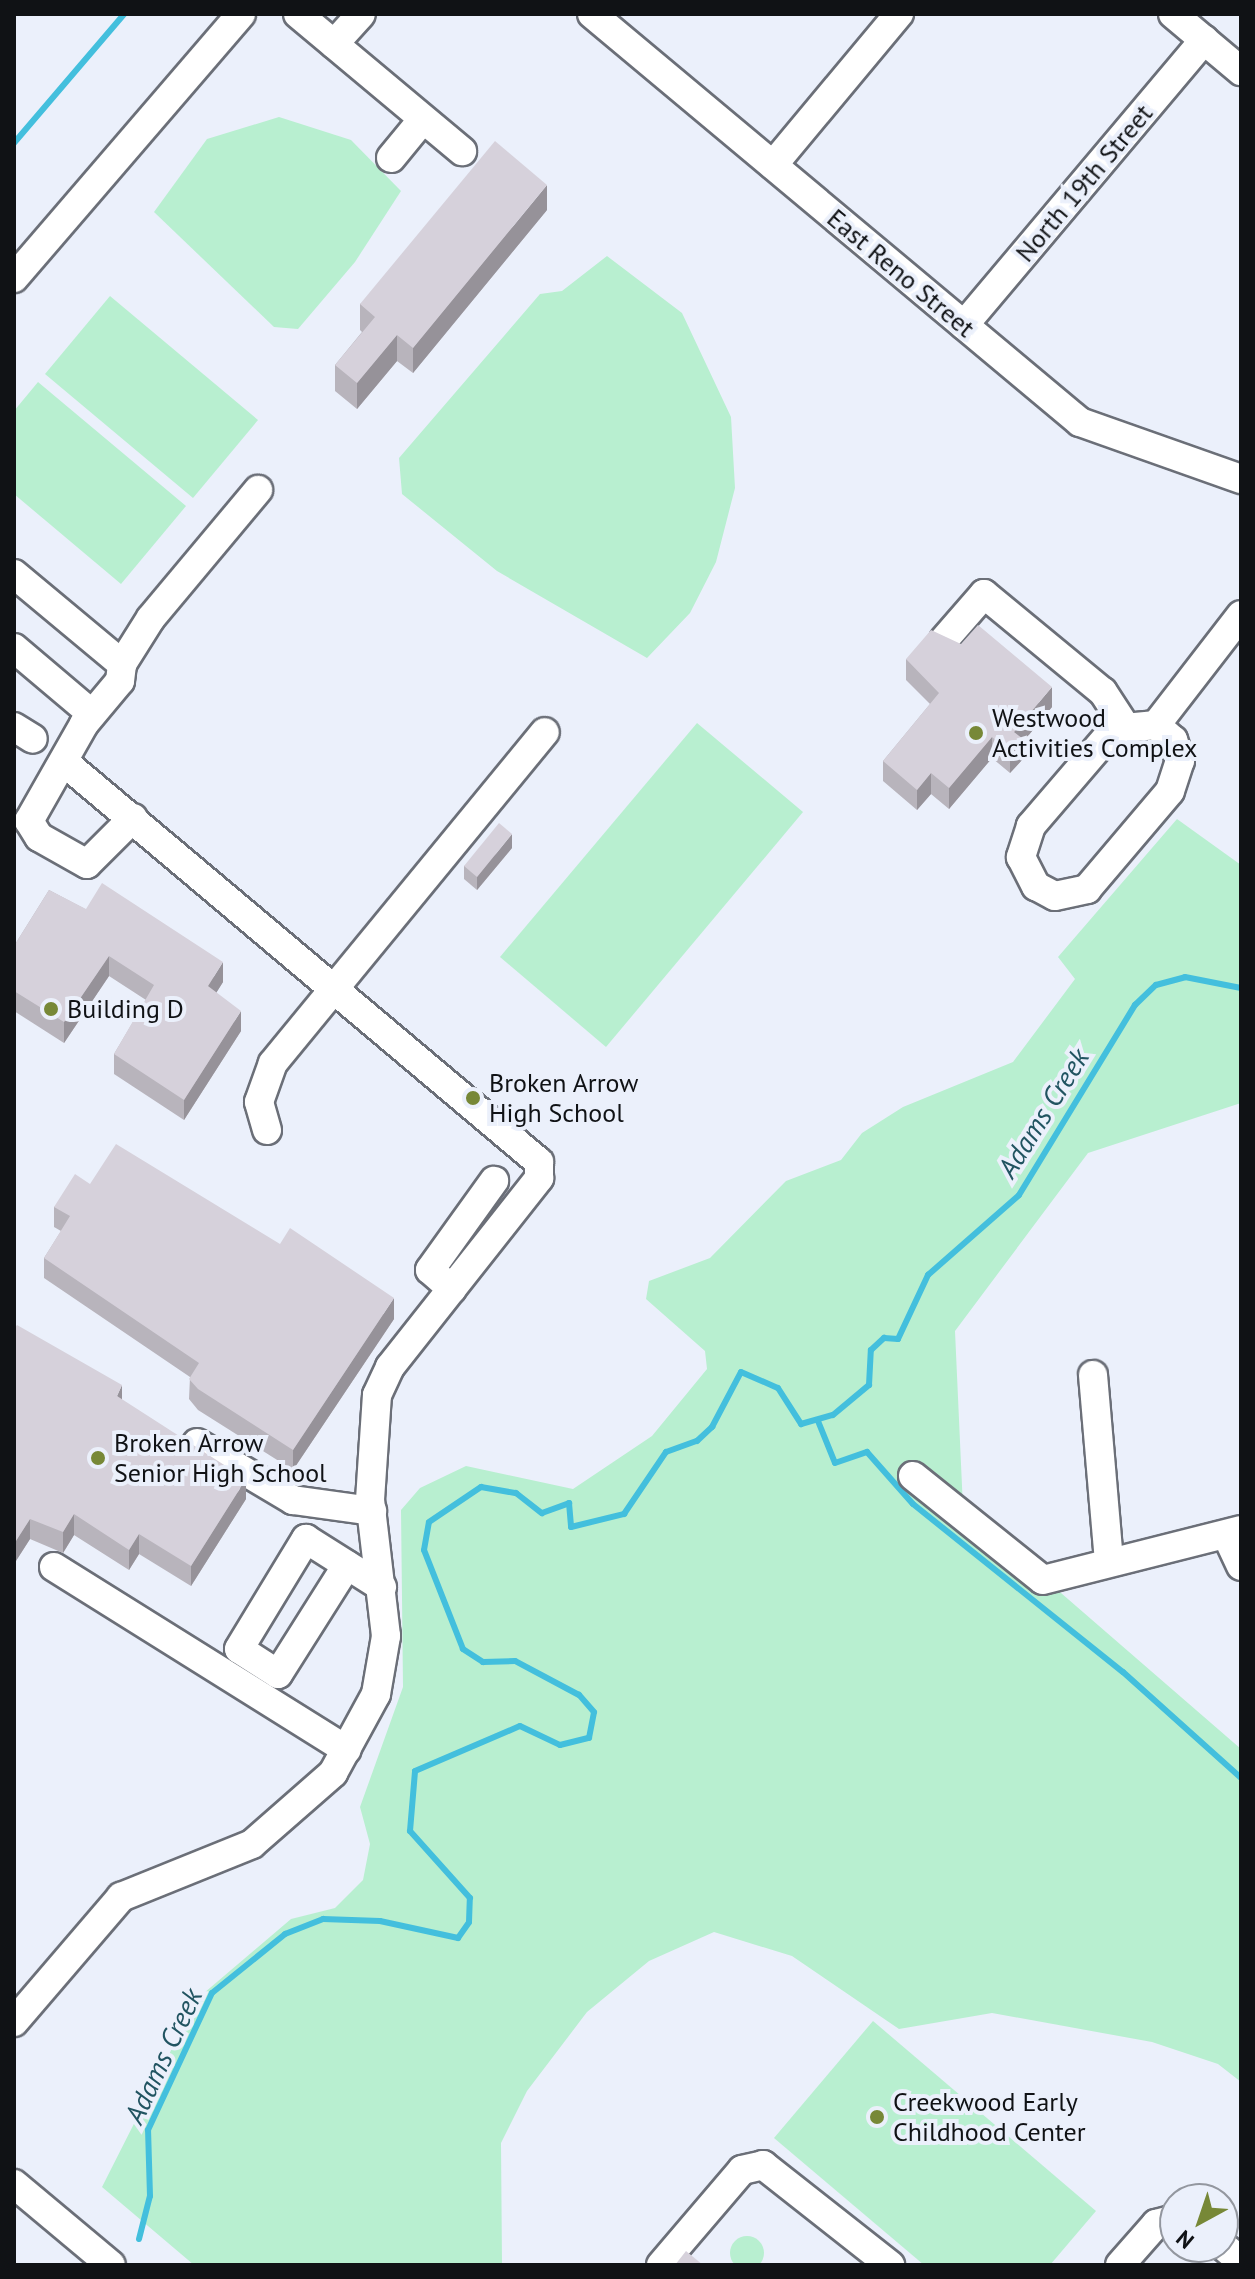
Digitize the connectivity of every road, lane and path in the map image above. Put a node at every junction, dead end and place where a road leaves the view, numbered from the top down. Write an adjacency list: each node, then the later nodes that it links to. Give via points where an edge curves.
1 (241, 14): 14 (street)
2 (298, 14): 8 (street)
3 (361, 14): 8 (street)
4 (592, 14): 13 (street, East Reno Street)
5 (899, 14): 13 (street)
6 (1173, 14): 7 (street)
7 (1204, 40): 9 (street); 15 (street, North 19th Street)
8 (334, 44): 10 (street)
9 (1241, 71)
10 (423, 119): 11 (street); 12 (street)
11 (462, 151)
12 (391, 158)
13 (773, 165): 15 (street, East Reno Street)
14 (14, 278)
15 (964, 325): 16 (street, East Reno Street, via 1090,427 1203,460)
16 (1241, 479)
17 (258, 490): 22 (street)
18 (14, 574): 22 (street)
19 (1241, 615): 25 (street)
20 (944, 640): 24 (street, via 984,594 1103,692)
21 (14, 648): 23 (street)
22 (122, 664): 23 (street, via 120,681)
23 (92, 714): 27 (street)
24 (1124, 724): 25 (street); 25 (street, via 1025,835 1023,868 1045,892 1067,896 1087,889 1176,782 1178,750)
25 (1156, 725)
26 (545, 732): 29 (street)
27 (64, 762): 28 (street); 28 (street, via 34,806 29,821 39,837 87,864)
28 (133, 818): 29 (street)
29 (336, 988): 30 (street, via 263,1080 259,1102); 32 (street, via 539,1162 531,1195)
30 (267, 1130)
31 (494, 1181): 32 (street, via 430,1270)
32 (452, 1289): 36 (street, via 390,1367 377,1395)
33 (1093, 1375): 38 (street)
34 (197, 1443): 36 (street, via 293,1500)
35 (913, 1476): 38 (street, via 1043,1580)
36 (372, 1511): 42 (street)
37 (1234, 1533): 38 (street); 40 (street)
38 (1109, 1561)
39 (347, 1565): 39 (street, via 306,1539 239,1649 278,1674); 42 (street)
40 (1241, 1566)
41 (54, 1567): 43 (street)
42 (382, 1587): 43 (street, via 386,1636 376,1694)
43 (347, 1750): 44 (street, via 318,1791 252,1844 121,1897)
44 (14, 2022)
45 (14, 2184): 47 (street)
46 (1159, 2223): 50 (street)
47 (111, 2265)
48 (661, 2265): 49 (street, via 742,2170 763,2165)
49 (890, 2265)
50 (1120, 2265)

